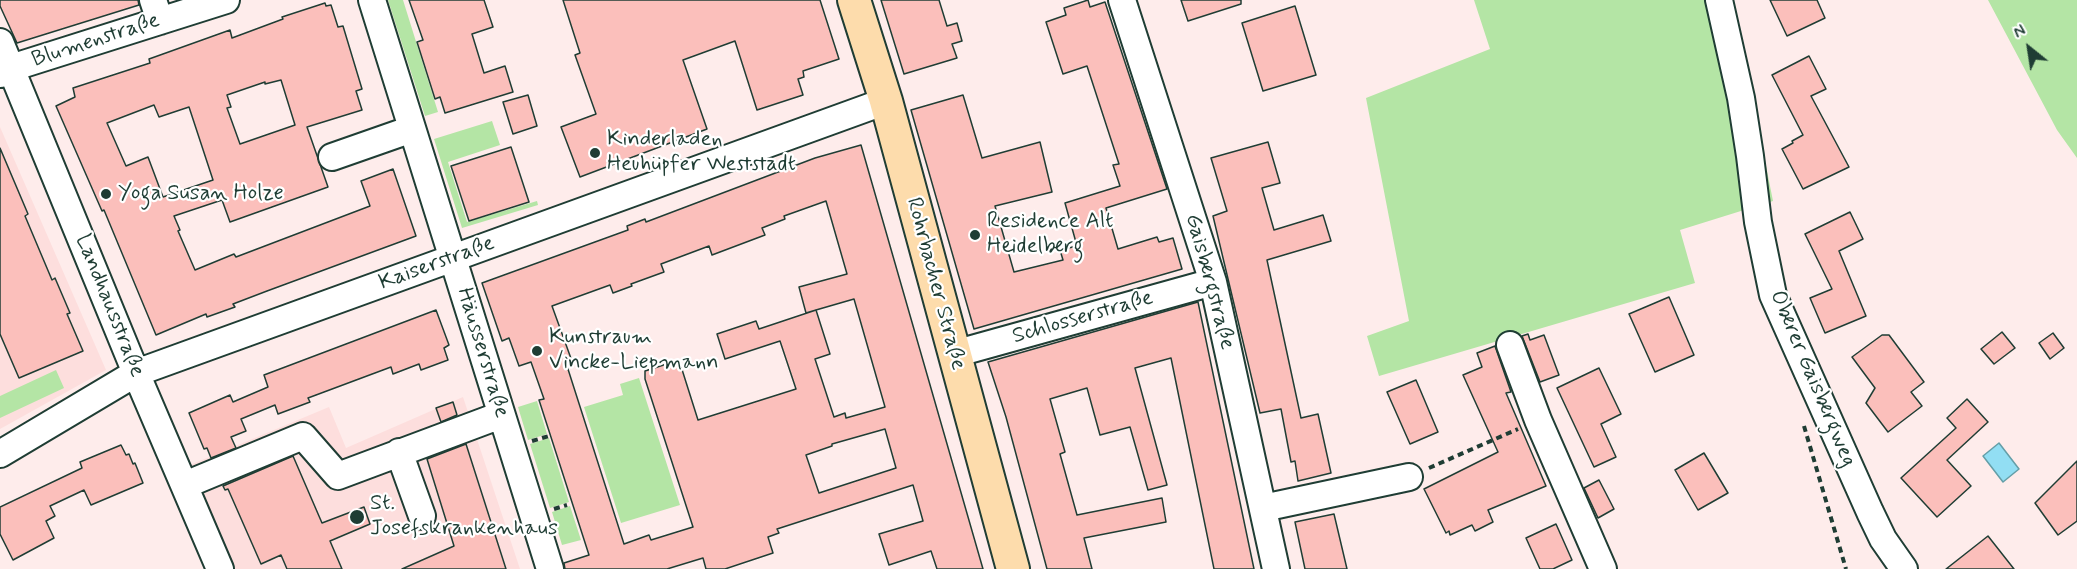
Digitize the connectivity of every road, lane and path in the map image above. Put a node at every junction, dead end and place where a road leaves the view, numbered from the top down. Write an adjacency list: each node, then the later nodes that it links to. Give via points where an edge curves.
1 (372, 0): 10 (street, Häusserstraße)
2 (854, 0): 9 (main road, Rohrbacher Straße)
3 (1122, 0): 13 (street, Gaisbergstraße)
4 (1719, 0): 32 (street, Oberer Gaisbergweg, via 1741,98 1758,222 1773,295 1883,539)
5 (221, 1): 6 (street, Blumenstraße)
6 (154, 15): 8 (street, Blumenstraße)
7 (0, 42): 8 (street, Landhausstraße)
8 (6, 71): 16 (street, Landhausstraße)
9 (886, 101): 12 (street, Kaiserstraße); 15 (main road, Rohrbacher Straße)
10 (412, 129): 11 (street); 12 (street, Häusserstraße)
11 (332, 157)
12 (453, 259): 16 (street, Kaiserstraße); 17 (street, Häusserstraße)
13 (1213, 282): 15 (street, Schlosserstraße); 24 (street, Gaisbergstraße)
14 (1510, 345): 19 (street)
15 (954, 354): 28 (main road, Rohrbacher Straße)
16 (136, 373): 21 (street, Kaiserstraße); 23 (street, Landhausstraße)
17 (501, 415): 20 (street); 27 (street, Häusserstraße)
18 (1802, 418): 31 (path)
19 (1538, 420): 22 (path); 30 (street)
20 (399, 452): 23 (street, via 338,476 303,436); 25 (street)
21 (0, 454)
22 (1409, 477): 24 (street)
23 (185, 484): 26 (street, Landhausstraße)
24 (1263, 508): 29 (street, Gaisbergstraße)
25 (422, 516)
26 (220, 569)
27 (550, 569)
28 (1013, 569)
29 (1276, 569)
30 (1603, 569)
31 (1846, 569)
32 (1905, 569)

